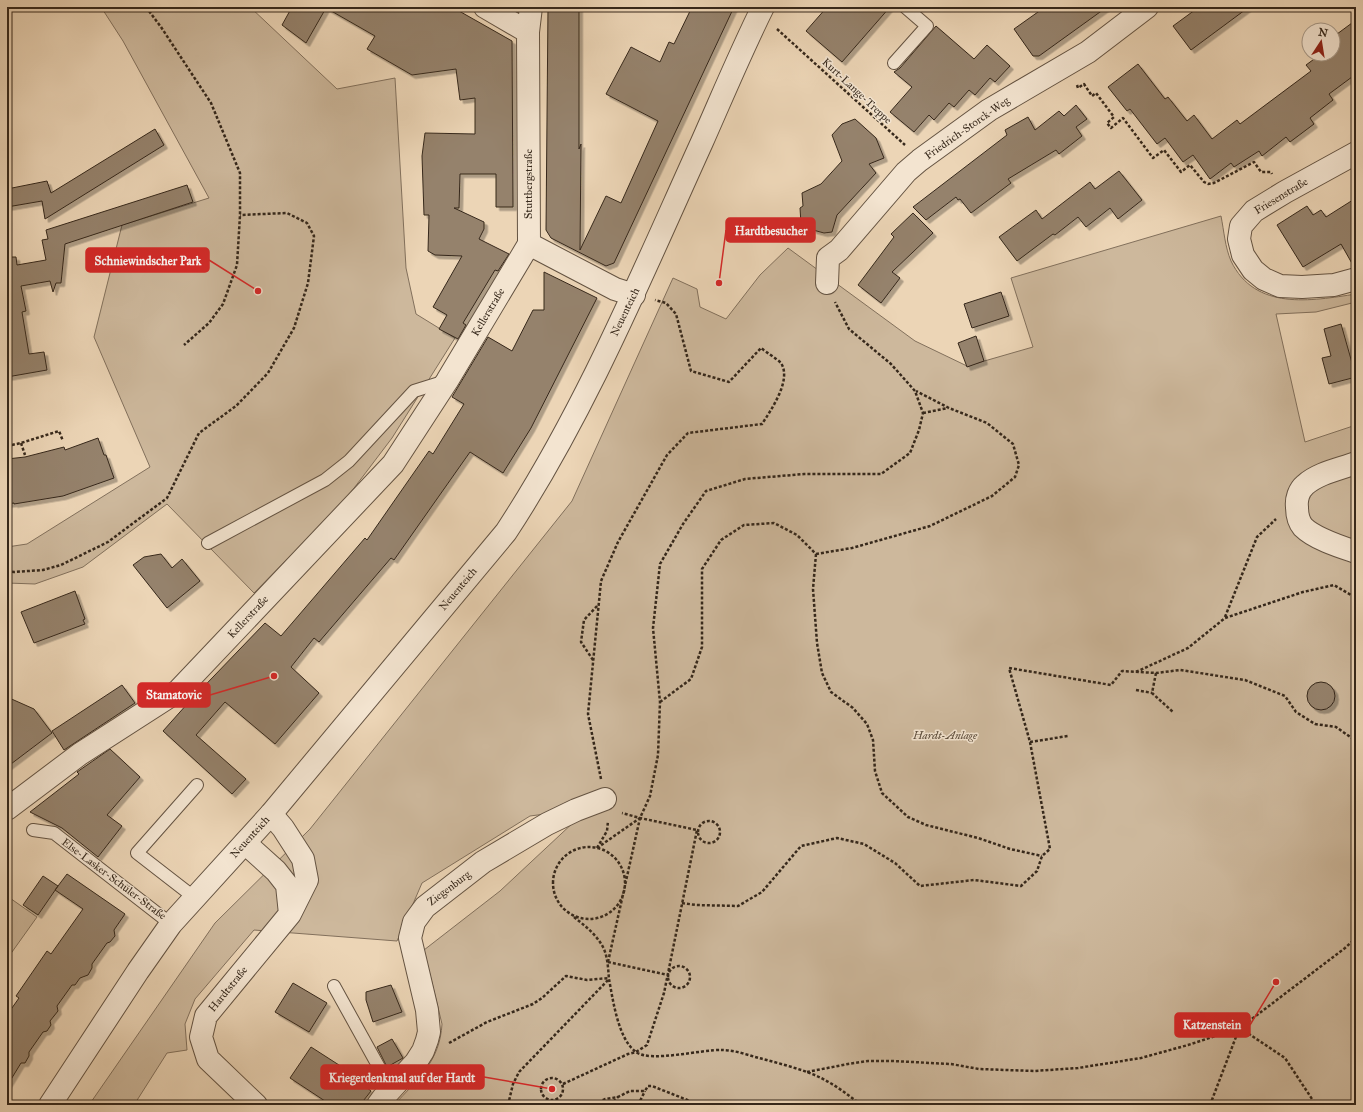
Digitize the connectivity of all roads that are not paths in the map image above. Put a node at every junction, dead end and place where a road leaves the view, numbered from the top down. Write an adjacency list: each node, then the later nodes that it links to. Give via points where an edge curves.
1 (485, 7): 6 (street)
2 (530, 7): 6 (street, Stuttbergstraße)
3 (763, 7): 12 (street, Neuenteich)
4 (905, 7): 7 (lane, via 927,26)
5 (1147, 7): 11 (street, Friedrich-Storck-Weg, via 1088,52 989,110 906,172 839,250 828,258)
6 (528, 32): 9 (street, Stuttbergstraße)
7 (894, 63)
8 (1356, 153): 10 (street, Friesenstraße, via 1254,211 1241,226 1239,239 1243,255 1253,270 1264,279 1280,286 1334,285)
9 (529, 244): 12 (street, via 615,289); 13 (street, Kellerstraße)
10 (1356, 279)
11 (827, 283)
12 (634, 295): 20 (street, Neuenteich, via 560,443 506,532)
13 (447, 381): 15 (lane, via 414,391 349,461 325,480); 19 (street, Kellerstraße, via 393,464 178,691 80,754)
14 (1356, 463): 16 (street, via 1312,480 1302,488 1296,502 1297,516 1303,526 1315,535)
15 (208, 543)
16 (1356, 552)
17 (197, 785): 23 (lane, via 137,853)
18 (606, 808): 27 (street, Ziegenburg, via 576,810 541,828 483,862 424,907 414,922 410,938 427,1010 429,1032 416,1062)
19 (7, 809)
20 (271, 814): 22 (street, Neuenteich); 24 (street, Hardtstraße, via 303,859 307,880)
21 (32, 830): 25 (lane, Else-Lasker-Schüler-Straße, via 54,834)
22 (245, 843): 23 (street, Neuenteich); 24 (street, via 276,871 287,885)
23 (195, 898): 25 (street, Neuenteich)
24 (290, 914): 29 (street, Hardtstraße, via 206,1016 201,1037 208,1059)
25 (172, 924): 28 (street, Neuenteich)
26 (334, 986): 27 (lane)
27 (385, 1097)
28 (50, 1105)
29 (256, 1105)

